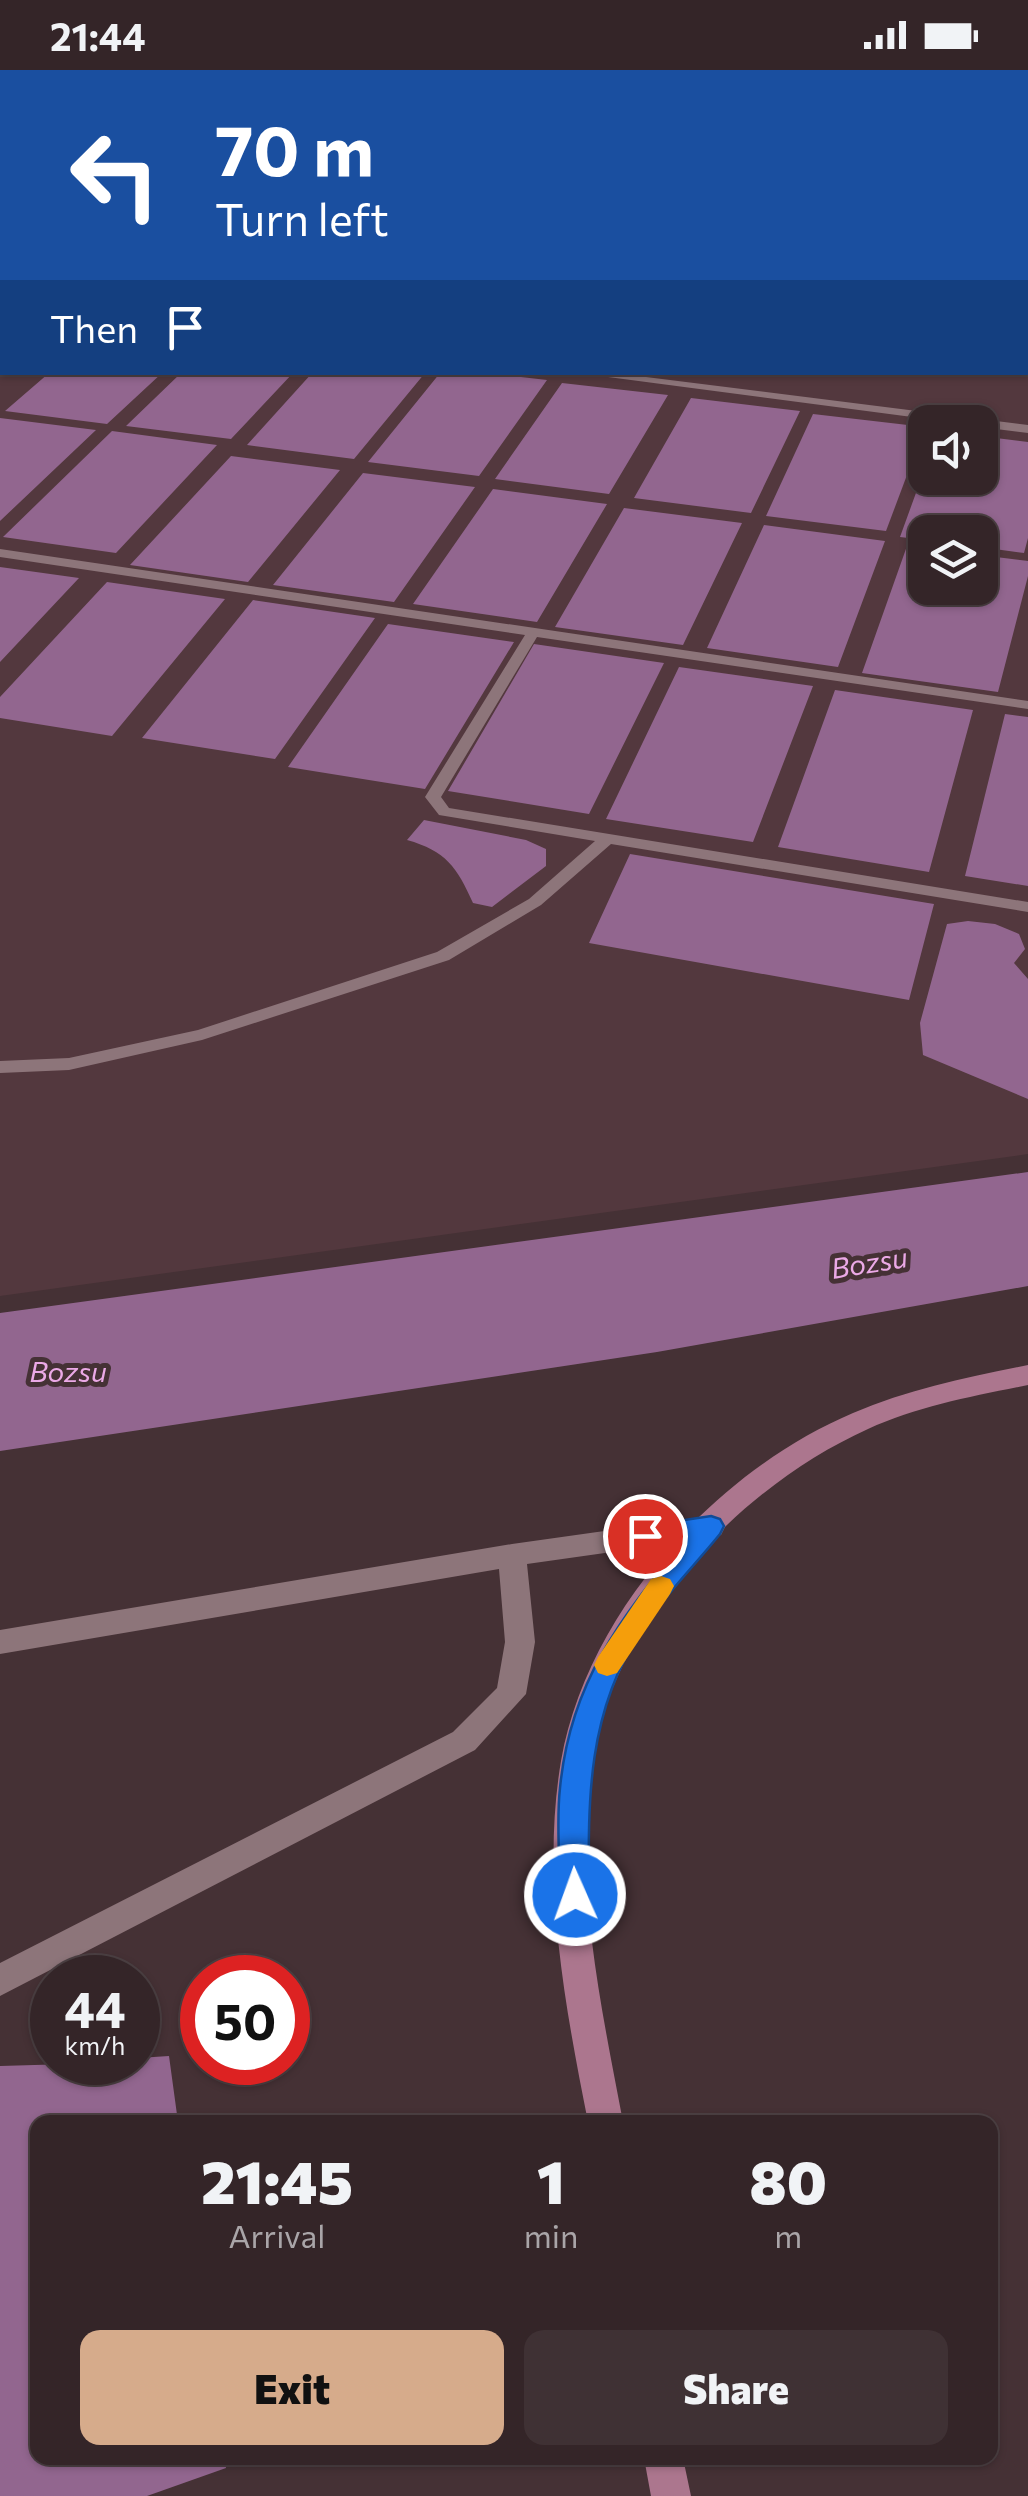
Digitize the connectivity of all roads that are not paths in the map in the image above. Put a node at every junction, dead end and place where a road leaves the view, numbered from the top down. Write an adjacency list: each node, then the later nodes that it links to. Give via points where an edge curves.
1 (599, 375): 2 (lane)
2 (908, 414)
3 (998, 425): 4 (lane)
4 (1028, 429)
5 (0, 553): 6 (lane)
6 (533, 632): 7 (lane); 8 (lane, via 433,797 444,812)
7 (1028, 704)
8 (606, 840): 9 (lane); 10 (lane, via 535,902 443,956 202,1035 69,1064)
9 (1028, 907)
10 (0, 1067)
11 (1028, 1375): 12 (main road, via 900,1406 841,1430 784,1462)
12 (711, 1526): 13 (street); 16 (main road, via 613,1654 594,1692 577,1760 576,1909)
13 (512, 1555): 14 (street); 15 (street, via 520,1642 511,1694 464,1742)
14 (0, 1642)
15 (0, 1980)
16 (604, 2115)
17 (665, 2465): 18 (main road)
18 (671, 2496)

